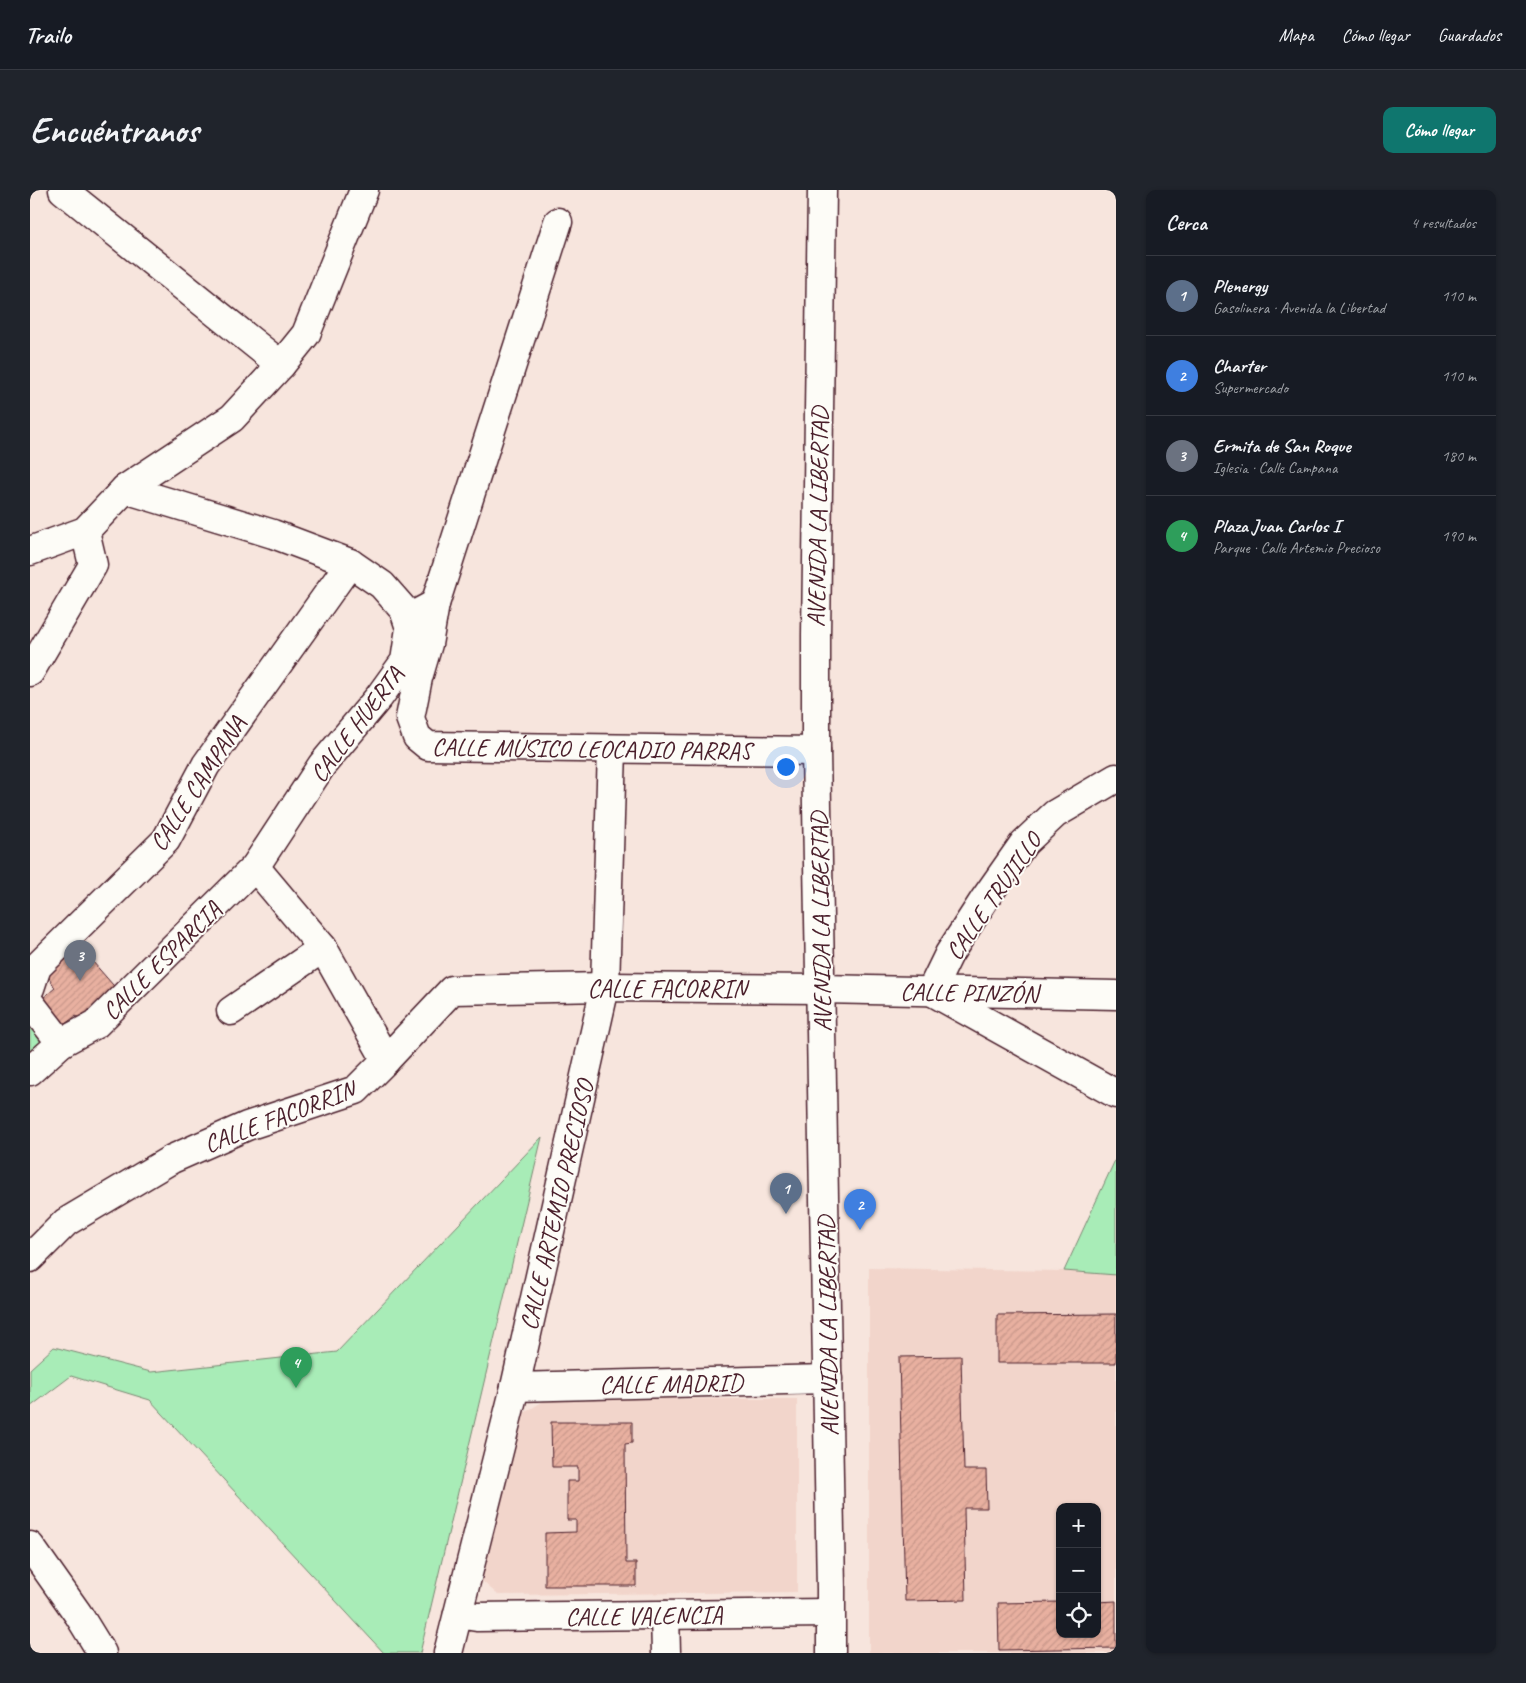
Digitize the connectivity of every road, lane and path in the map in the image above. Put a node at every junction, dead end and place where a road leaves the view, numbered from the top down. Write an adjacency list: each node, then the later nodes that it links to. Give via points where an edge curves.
1 (63, 190): 5 (street)
2 (364, 190): 5 (street, via 306,334)
3 (822, 190): 14 (street, AVENIDA LA LIBERTAD)
4 (558, 222): 10 (street, CALLE MÚSICO LEOCADIO PARRAS)
5 (281, 365): 6 (street, via 232,418)
6 (125, 489): 7 (street); 9 (street, via 273,534)
7 (85, 531): 8 (street); 12 (street, via 92,565)
8 (30, 551)
9 (350, 563): 11 (street, via 382,585); 19 (street, CALLE CAMPANA, via 206,765 166,840 37,967)
10 (435, 604): 11 (street); 13 (street, CALLE MÚSICO LEOCADIO PARRAS, via 410,718 416,736 428,746)
11 (407, 618): 16 (street, CALLE HUERTA, via 410,628 405,660 379,697 322,765)
12 (30, 672)
13 (612, 749): 14 (street, CALLE MÚSICO LEOCADIO PARRAS); 18 (street, CALLE ARTEMIO PRECIOSO)
14 (816, 751): 20 (street, AVENIDA LA LIBERTAD)
15 (1116, 778): 21 (street, CALLE TRUJILLO, via 1055,814 1024,844 949,954)
16 (255, 867): 17 (street); 25 (street, CALLE ESPARCIA, via 96,1024)
17 (322, 948): 24 (street); 26 (street)
18 (605, 987): 20 (street, CALLE FACORRIN); 26 (street, CALLE FACORRIN, via 452,990); 31 (street, CALLE ARTEMIO PRECIOSO)
19 (30, 988)
20 (821, 989): 21 (street, CALLE PINZÓN); 30 (street, AVENIDA LA LIBERTAD)
21 (931, 991): 22 (street, CALLE PINZÓN); 28 (street)
22 (1116, 995)
23 (30, 1003): 25 (street)
24 (231, 1011)
25 (61, 1043): 27 (street, CALLE ESPARCIA)
26 (386, 1060): 29 (street, CALLE FACORRIN, via 356,1090 247,1126 172,1159 66,1222)
27 (30, 1071)
28 (1116, 1094)
29 (30, 1258)
30 (828, 1379): 31 (street, CALLE MADRID); 33 (street, AVENIDA LA LIBERTAD)
31 (514, 1387): 34 (street, CALLE ARTEMIO PRECIOSO)
32 (30, 1546): 36 (street)
33 (830, 1613): 35 (street, CALLE VALENCIA); 39 (street, AVENIDA LA LIBERTAD)
34 (458, 1614): 35 (street, CALLE VALENCIA, via 477,1617); 37 (street, CALLE ARTEMIO PRECIOSO)
35 (666, 1615): 38 (street)
36 (102, 1653)
37 (448, 1653)
38 (666, 1653)
39 (831, 1653)

